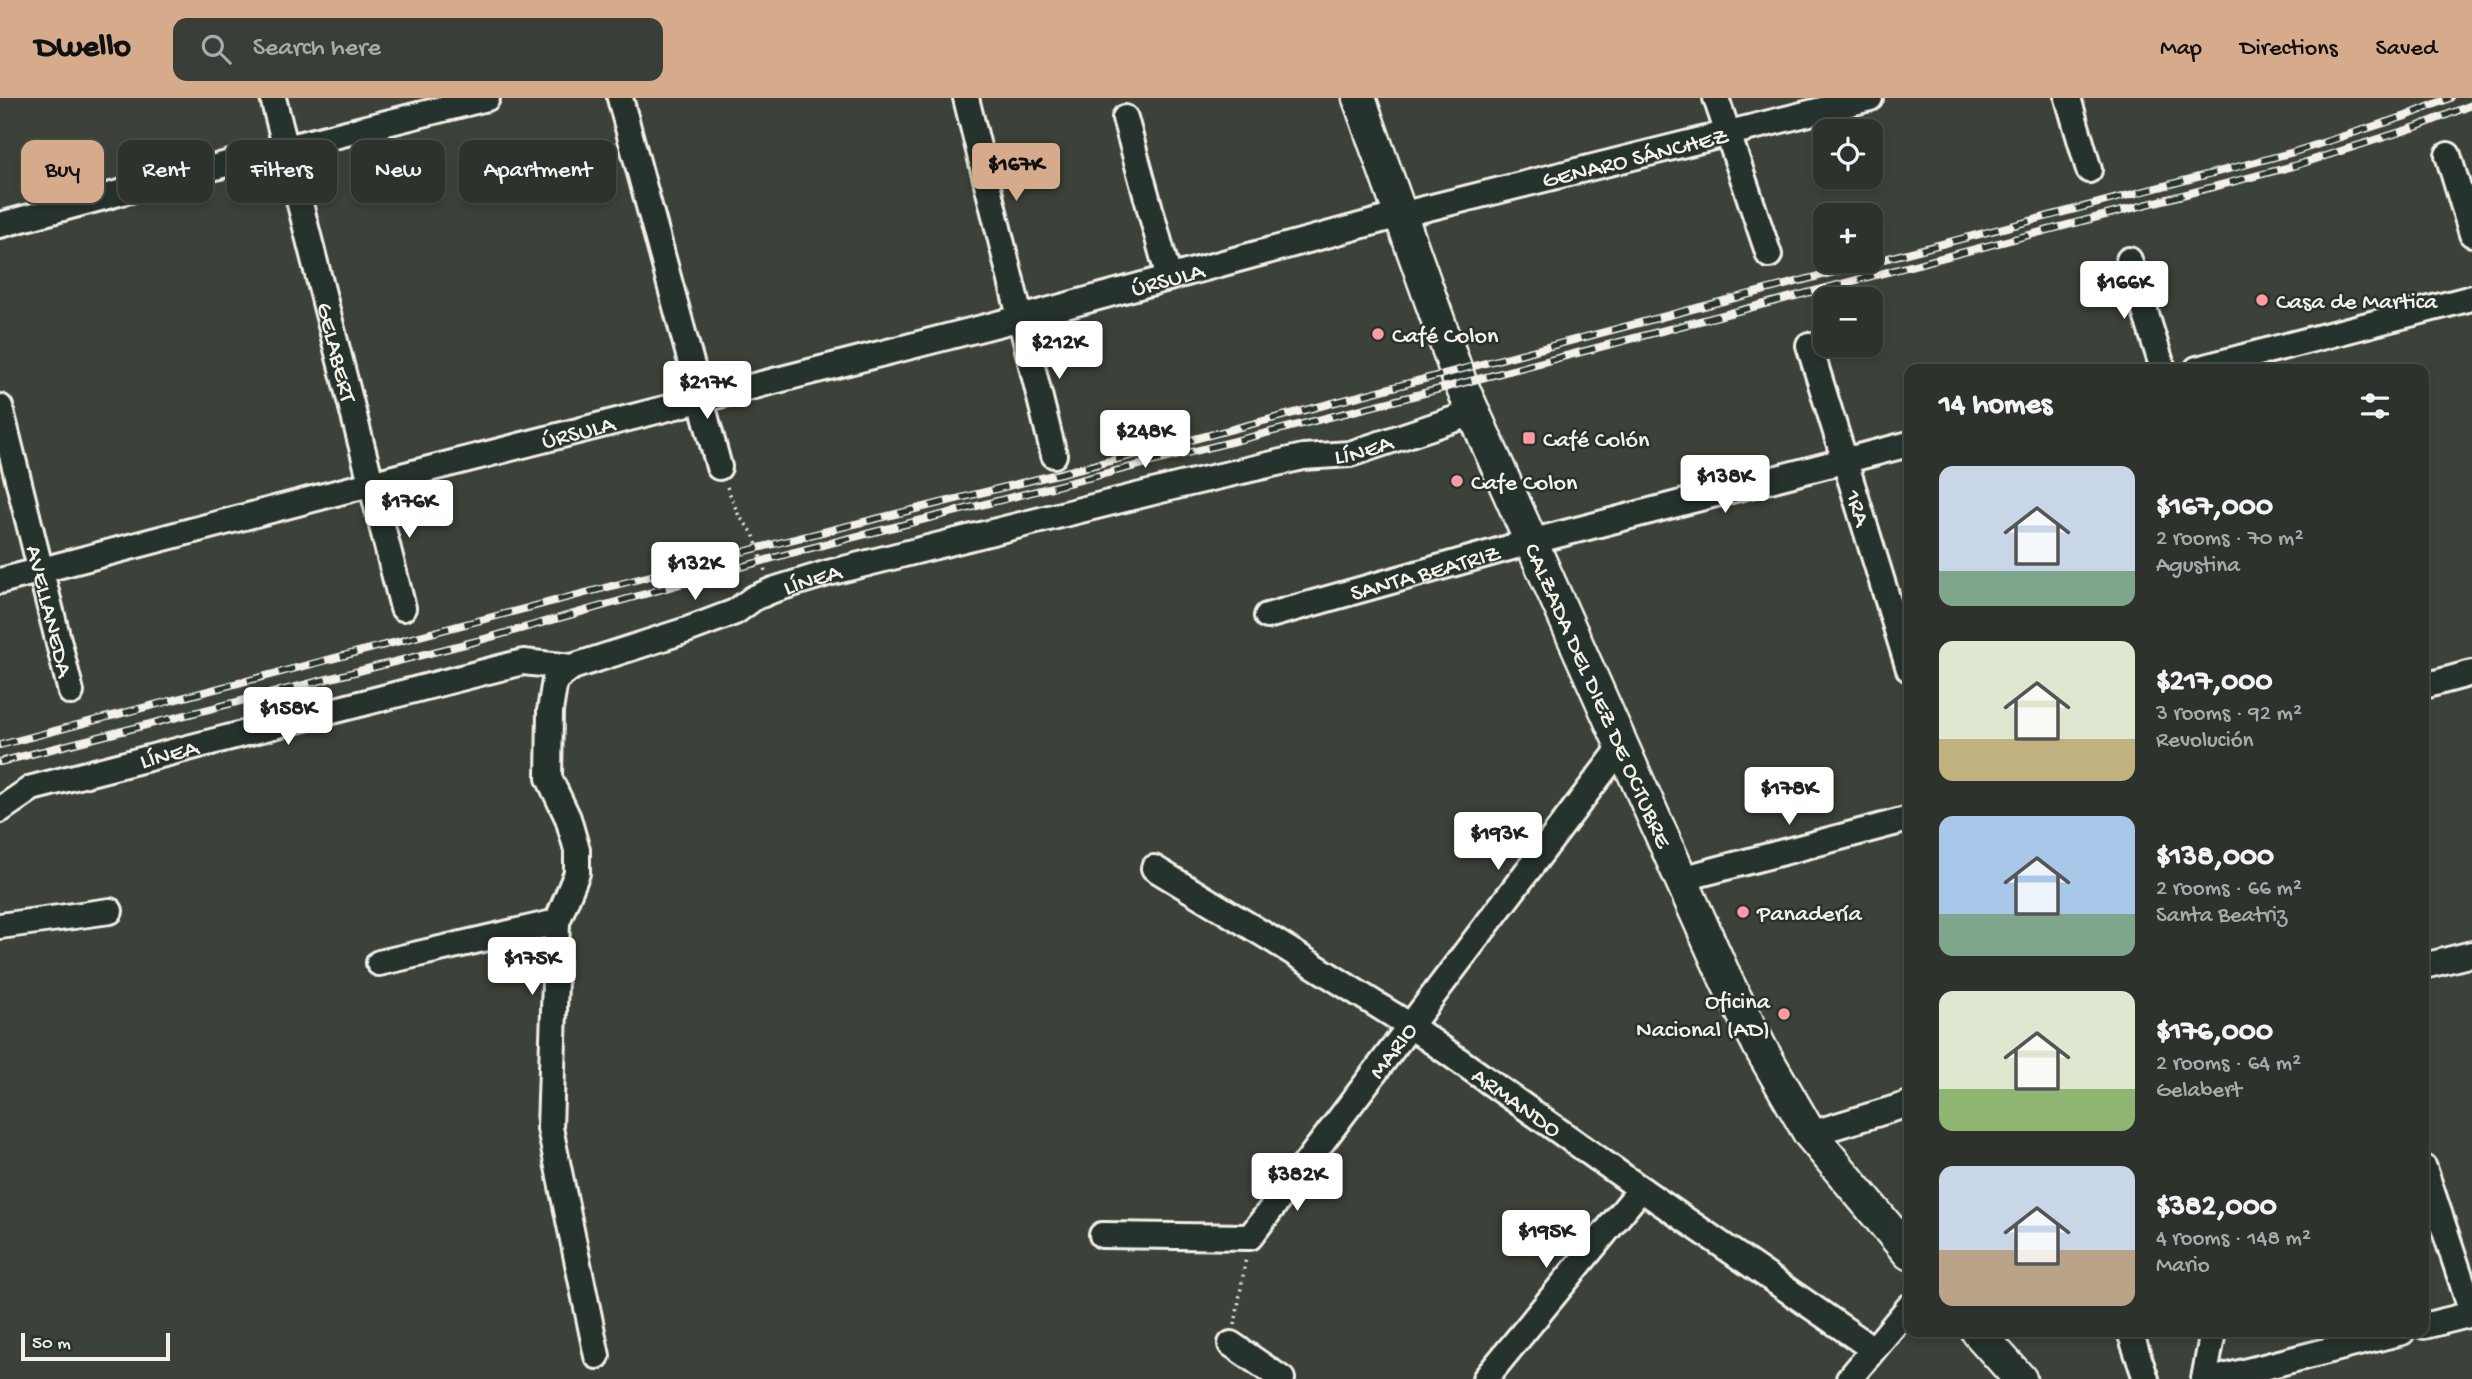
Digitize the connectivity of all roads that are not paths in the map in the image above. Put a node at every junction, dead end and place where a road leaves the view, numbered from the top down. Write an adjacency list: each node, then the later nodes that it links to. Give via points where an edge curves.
1 (273, 98): 11 (street, GELABERT)
2 (487, 98): 12 (street)
3 (620, 98): 28 (street)
4 (966, 98): 24 (street)
5 (1359, 98): 17 (main road, CALZADA DEL DIEZ DE OCTUBRE)
6 (1717, 98): 10 (street)
7 (1870, 98): 10 (street, GENARO SÁNCHEZ)
8 (2068, 98): 15 (street)
9 (1125, 118): 22 (street)
10 (1728, 133): 17 (street, GENARO SÁNCHEZ); 20 (street)
11 (284, 140)
12 (321, 140)
13 (2448, 155): 19 (street)
14 (227, 165): 18 (street)
15 (2089, 170)
16 (300, 203): 35 (street, GELABERT)
17 (1400, 215): 22 (street, ÚRSULA); 30 (main road, CALZADA DEL DIEZ DE OCTUBRE)
18 (0, 225)
19 (2472, 234)
20 (1769, 255)
21 (2129, 260): 26 (street)
22 (1169, 278): 24 (street, ÚRSULA)
23 (2472, 298): 27 (street)
24 (1021, 318): 28 (street, ÚRSULA); 32 (street)
25 (1809, 345): 33 (street, 1RA)
26 (2161, 364)
27 (2216, 364)
28 (702, 399): 34 (street); 35 (street, ÚRSULA)
29 (0, 407): 37 (street, AVELLANEDA)
30 (1474, 412): 36 (main road, CALZADA DEL DIEZ DE OCTUBRE); 42 (street, LÍNEA, via 1350,454 1303,457 828,573 773,590 735,612)
31 (1904, 445): 33 (street, SANTA BEATRIZ)
32 (1054, 455)
33 (1845, 460): 36 (street, SANTA BEATRIZ); 41 (street, 1RA)
34 (719, 467)
35 (370, 484): 37 (street, ÚRSULA); 39 (street, GELABERT)
36 (1530, 542): 40 (street, SANTA BEATRIZ); 46 (main road, CALZADA DEL DIEZ DE OCTUBRE)
37 (42, 571): 38 (street, ÚRSULA); 45 (street, AVELLANEDA)
38 (0, 581)
39 (403, 608)
40 (1267, 616)
41 (1904, 653)
42 (572, 667): 47 (street, LÍNEA, via 523,662 32,788); 52 (street, via 555,680 550,711 549,778 577,850 577,873)
43 (2472, 673): 44 (street)
44 (2429, 685)
45 (71, 692)
46 (1623, 745): 50 (main road, CALZADA DEL DIEZ DE OCTUBRE); 57 (street, MARIO)
47 (0, 810)
48 (1904, 820): 50 (street)
49 (1154, 869): 57 (street, ARMANDO)
50 (1681, 879): 59 (main road, CALZADA DEL DIEZ DE OCTUBRE, via 1727,982)
51 (110, 911): 53 (street)
52 (556, 922): 55 (street); 73 (street, via 550,1128)
53 (0, 926)
54 (2472, 954): 56 (street)
55 (379, 963)
56 (2429, 965)
57 (1409, 1025): 61 (street, ARMANDO); 62 (street, MARIO, via 1250,1237)
58 (1904, 1105): 59 (street)
59 (1810, 1133): 63 (main road, CALZADA DEL DIEZ DE OCTUBRE)
60 (2429, 1183): 65 (street)
61 (1641, 1189): 72 (street, ARMANDO); 75 (street)
62 (1102, 1235)
63 (1904, 1247)
64 (1904, 1313): 72 (street)
65 (2472, 1313): 66 (street)
66 (2429, 1325)
67 (1982, 1337): 77 (main road)
68 (2132, 1337): 78 (street)
69 (2212, 1337): 79 (street)
70 (2382, 1337): 80 (street)
71 (1231, 1344): 74 (street)
72 (1873, 1349): 76 (street)
73 (597, 1356)
74 (1282, 1379)
75 (1485, 1379)
76 (1849, 1379)
77 (2020, 1379)
78 (2146, 1379)
79 (2204, 1379)
80 (2216, 1379)

